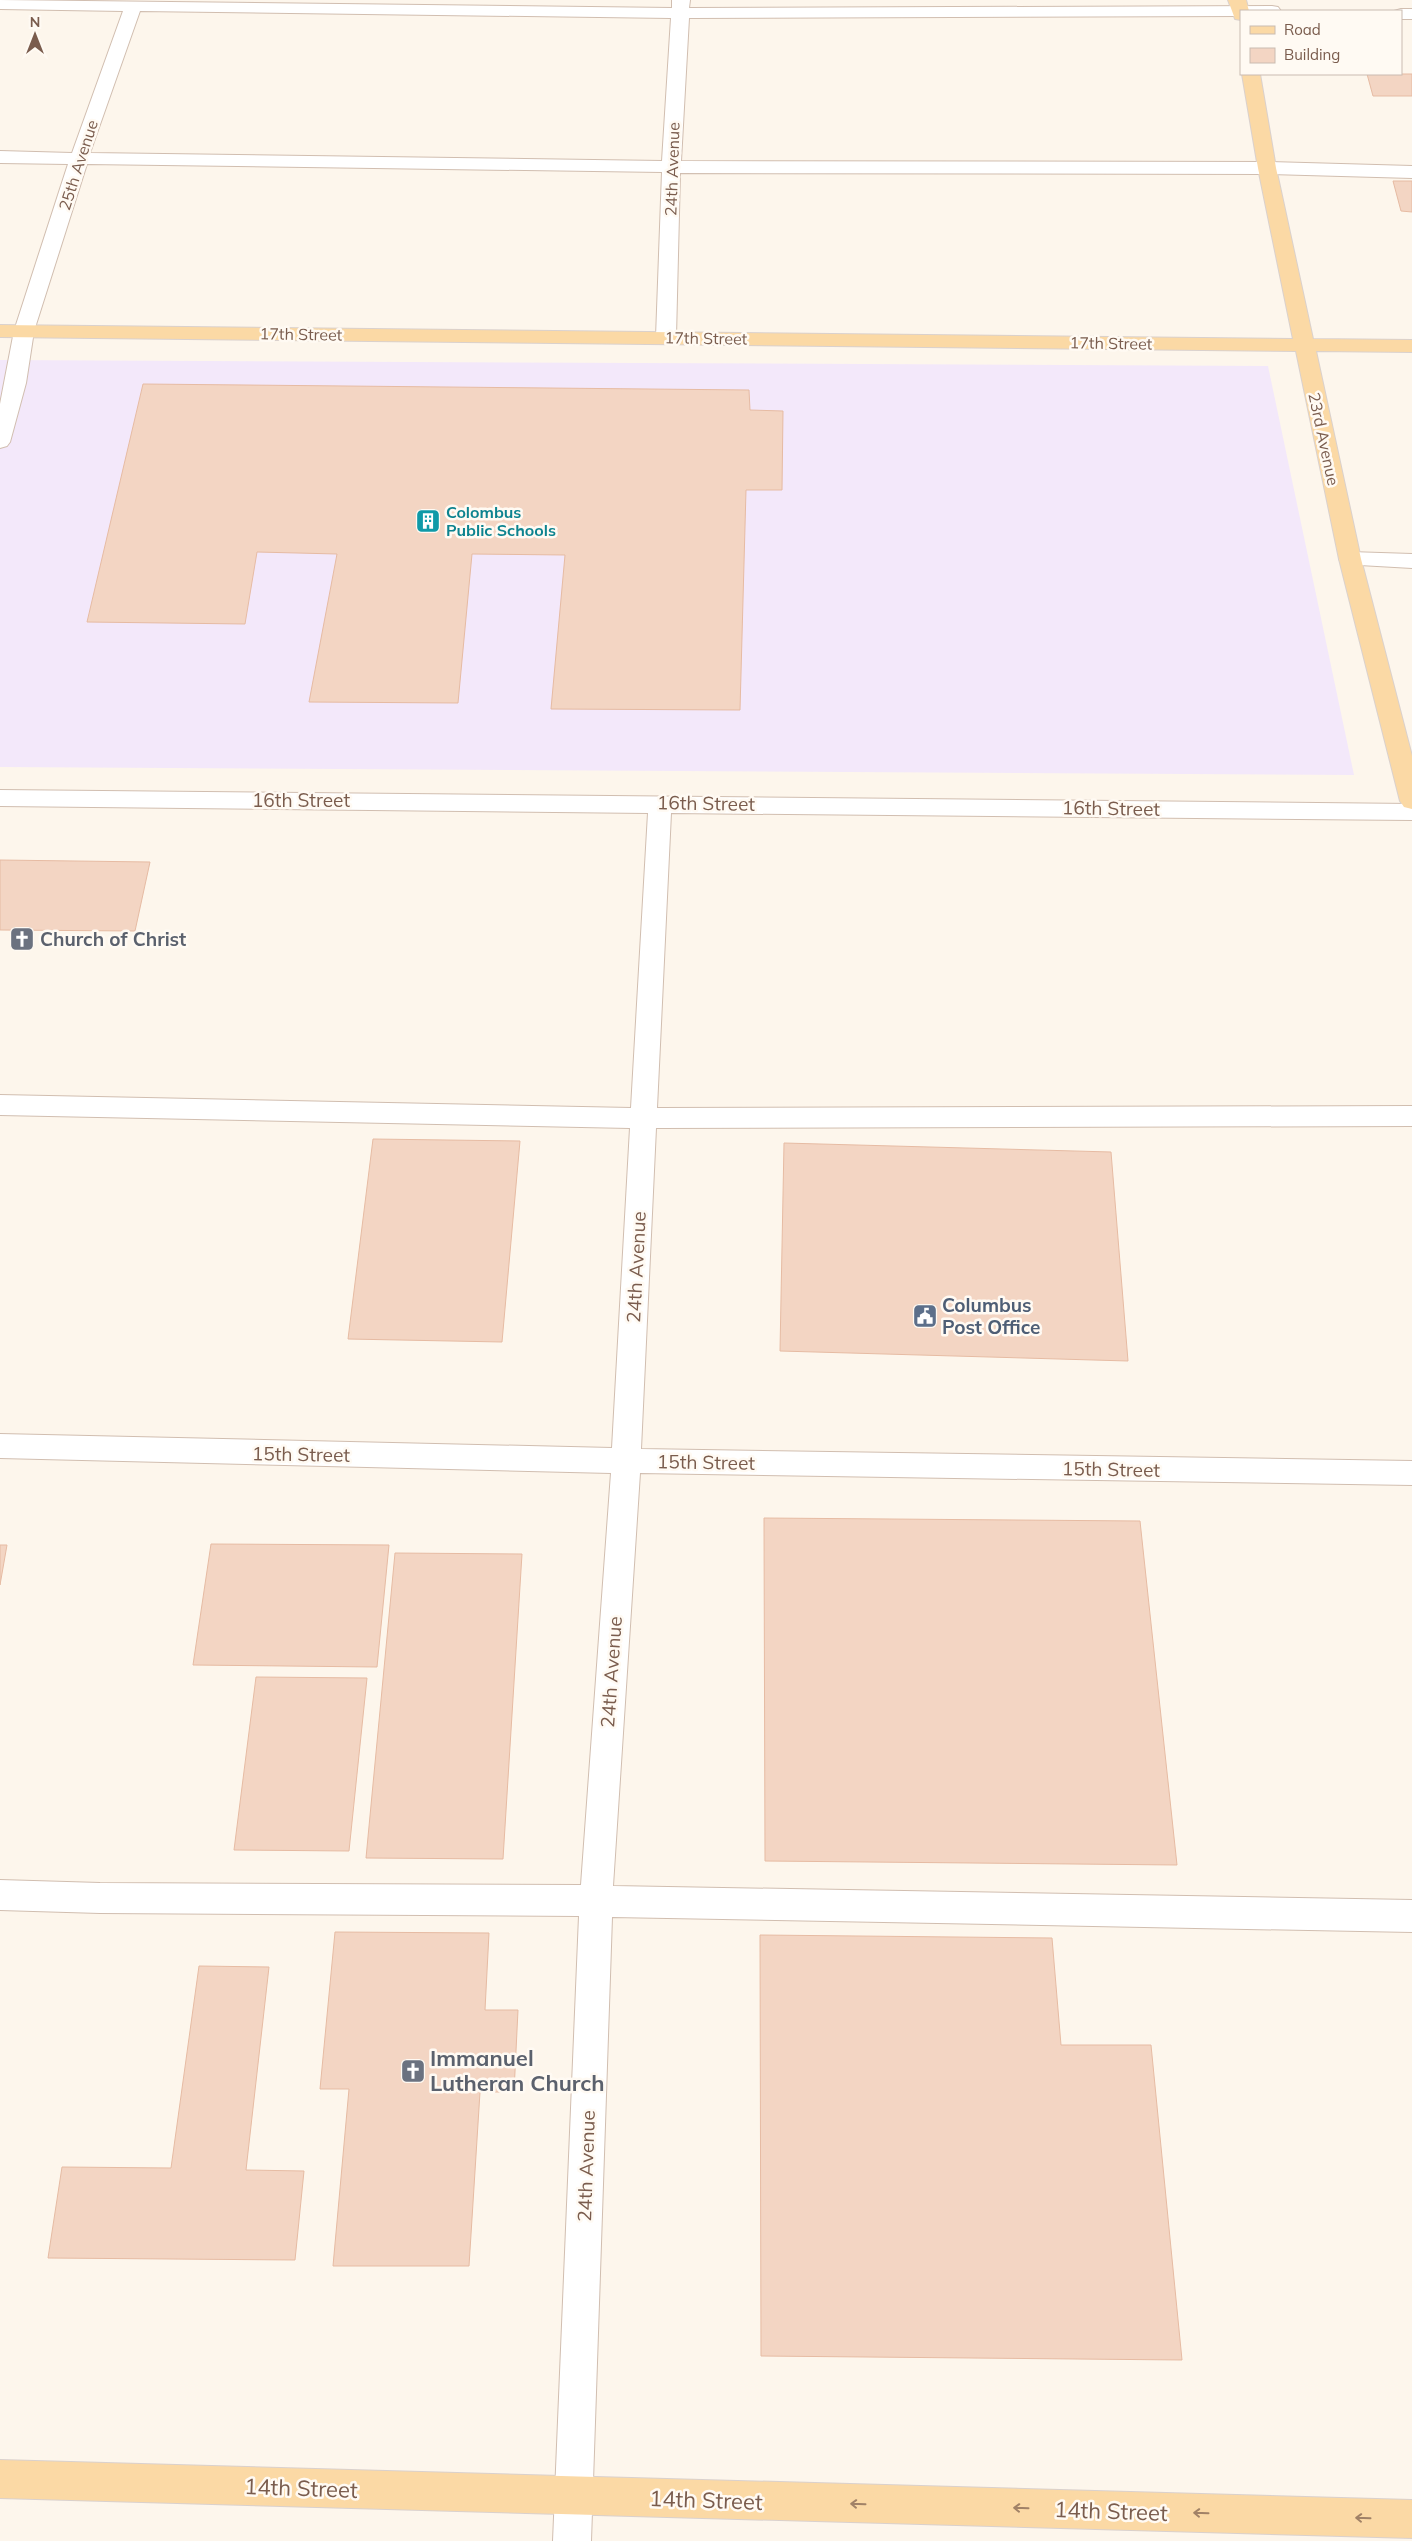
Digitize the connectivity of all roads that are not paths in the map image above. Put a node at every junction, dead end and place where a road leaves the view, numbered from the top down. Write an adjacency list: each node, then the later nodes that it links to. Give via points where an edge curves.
1 (134, 3): 2 (street); 3 (street); 7 (street, 25th Avenue)
2 (0, 4)
3 (680, 7): 4 (street); 9 (street, 24th Avenue)
4 (1239, 9): 5 (street)
5 (1256, 10)
6 (1251, 75): 10 (main road, 23rd Avenue)
7 (80, 156): 8 (street); 9 (street); 13 (street, 25th Avenue)
8 (0, 157)
9 (671, 167): 10 (street); 14 (street, 24th Avenue)
10 (1267, 168): 11 (street); 15 (main road, 23rd Avenue)
11 (1412, 172)
12 (0, 331): 13 (main road, 17th Street)
13 (24, 331): 14 (main road, 17th Street); 17 (street, 25th Avenue)
14 (666, 338): 15 (main road, 17th Street)
15 (1304, 345): 16 (main road, 17th Street); 19 (main road, 23rd Avenue)
16 (1412, 346)
17 (8, 386): 18 (street, 25th Avenue)
18 (0, 442)
19 (1350, 559): 20 (street); 22 (main road, 23rd Avenue)
20 (1412, 561)
21 (0, 798): 23 (street, 16th Street)
22 (1412, 801)
23 (660, 803): 24 (street, 16th Street); 27 (street, 24th Avenue)
24 (1412, 812)
25 (0, 1105): 27 (street)
26 (1412, 1116): 27 (street)
27 (643, 1118): 29 (street, 24th Avenue)
28 (0, 1446): 29 (street, 15th Street)
29 (626, 1461): 30 (street, 15th Street); 32 (street, 24th Avenue)
30 (1412, 1473)
31 (0, 1895): 32 (street)
32 (596, 1901): 33 (street); 35 (street, 24th Avenue)
33 (1412, 1916)
34 (0, 2479): 35 (main road, 14th Street)
35 (575, 2496): 36 (main road, 14th Street, one-way to 35); 37 (street, 24th Avenue)
36 (1412, 2519)
37 (572, 2541)

